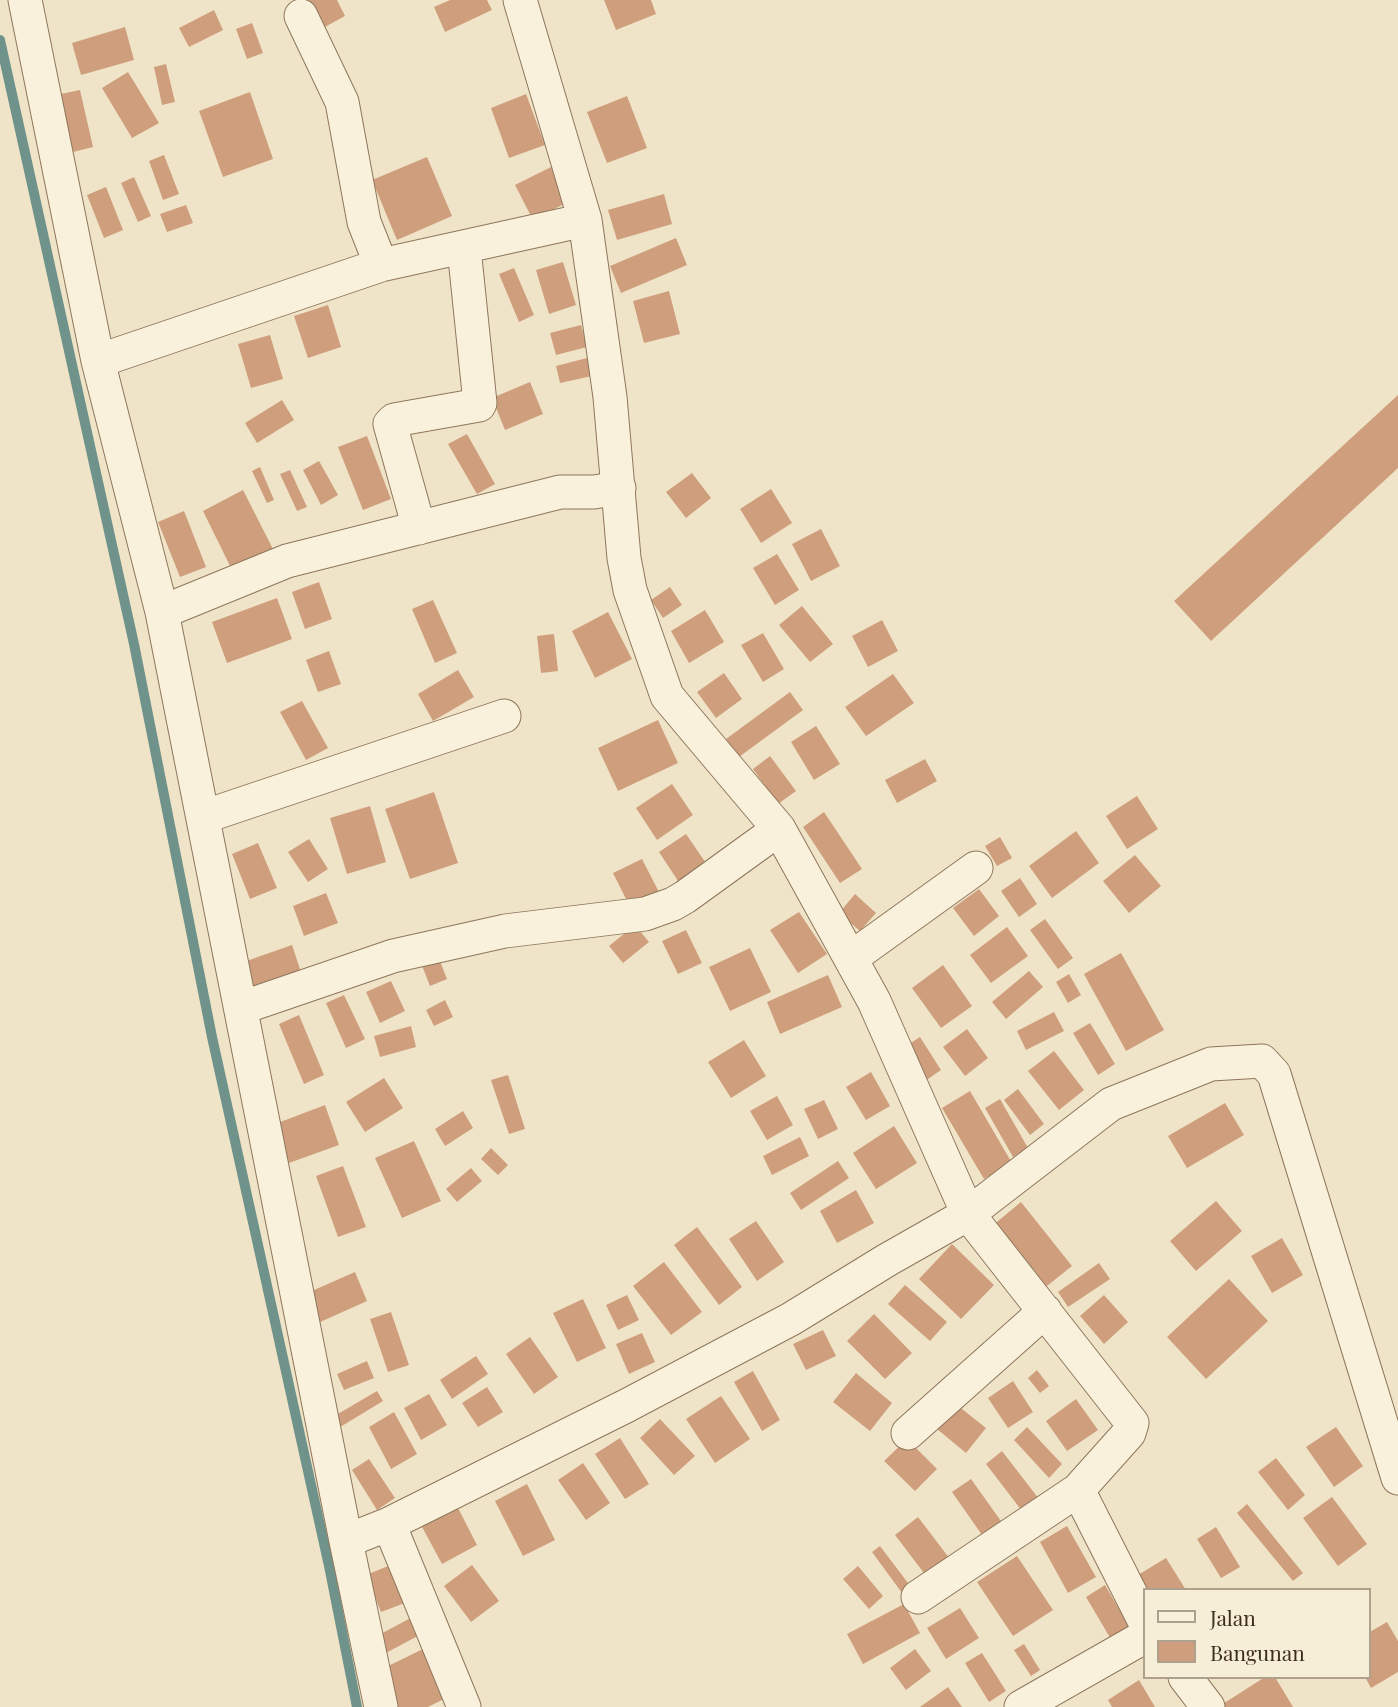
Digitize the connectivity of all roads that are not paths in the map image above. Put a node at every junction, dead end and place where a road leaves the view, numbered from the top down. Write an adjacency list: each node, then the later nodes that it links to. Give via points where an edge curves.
1 (25, 0): 7 (street)
2 (520, 0): 4 (street)
3 (302, 16): 6 (street, via 342,102 364,222)
4 (585, 220): 5 (street); 8 (street)
5 (464, 248): 6 (street); 9 (street, via 480,403 390,424)
6 (382, 265): 7 (street)
7 (99, 362): 10 (street)
8 (619, 488): 9 (street, via 560,492); 13 (street, via 630,590 667,696)
9 (419, 528): 10 (street, via 286,561)
10 (162, 612): 12 (street)
11 (504, 716): 12 (street)
12 (203, 817): 16 (street)
13 (779, 829): 15 (street); 16 (street, via 673,904 645,914 505,931 393,956)
14 (976, 868): 15 (street)
15 (851, 958): 17 (street)
16 (240, 1008): 23 (street)
17 (968, 1214): 18 (street); 20 (street, via 1111,1104 1211,1064 1262,1061 1274,1074); 22 (street, via 791,1319)
18 (1045, 1311): 19 (street); 21 (street, via 1132,1423 1129,1433)
19 (908, 1433)
20 (1398, 1478)
21 (1077, 1490): 24 (street); 25 (street)
22 (389, 1524): 23 (street); 29 (street)
23 (346, 1541): 28 (street)
24 (918, 1597)
25 (1142, 1616)
26 (1142, 1638): 30 (street)
27 (1187, 1679): 31 (street)
28 (381, 1707)
29 (464, 1707)
30 (1021, 1707)
31 (1208, 1707)

